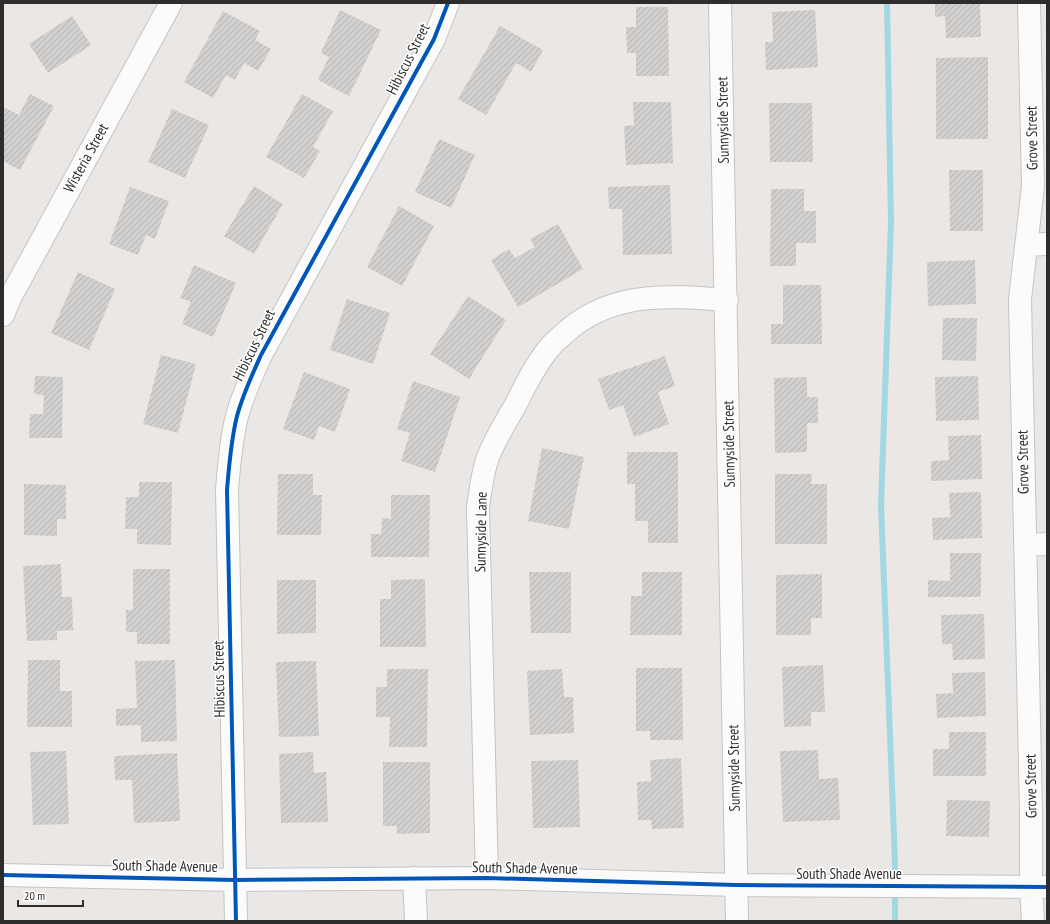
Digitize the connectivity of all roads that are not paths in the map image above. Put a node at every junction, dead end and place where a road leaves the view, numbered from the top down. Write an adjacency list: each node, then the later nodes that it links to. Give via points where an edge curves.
1 (171, 3): 7 (street, Wisteria Street)
2 (448, 3): 13 (street, Hibiscus Street, via 434,39 260,354 237,416 227,490)
3 (720, 3): 6 (street, Sunnyside Street)
4 (1029, 3): 5 (street, Grove Street, via 1033,186)
5 (1037, 245): 9 (street, Grove Street, via 1020,299)
6 (727, 300): 12 (street, Sunnyside Lane, via 691,297 637,299 611,305 584,318 550,347 535,369 487,460 478,508); 14 (street, Sunnyside Street)
7 (3, 315)
8 (1047, 544): 9 (street)
9 (1025, 545): 15 (street, Grove Street, via 1031,813)
10 (3, 875): 13 (street, South Shade Avenue)
11 (414, 878): 12 (street, South Shade Avenue); 13 (street, South Shade Avenue); 17 (street)
12 (487, 878): 14 (street, South Shade Avenue)
13 (235, 880): 16 (street, Hibiscus Street)
14 (736, 885): 15 (street, South Shade Avenue); 18 (street, Sunnyside Street)
15 (1039, 887): 19 (street, Grove Street)
16 (236, 921)
17 (416, 921)
18 (737, 921)
19 (1033, 921)

